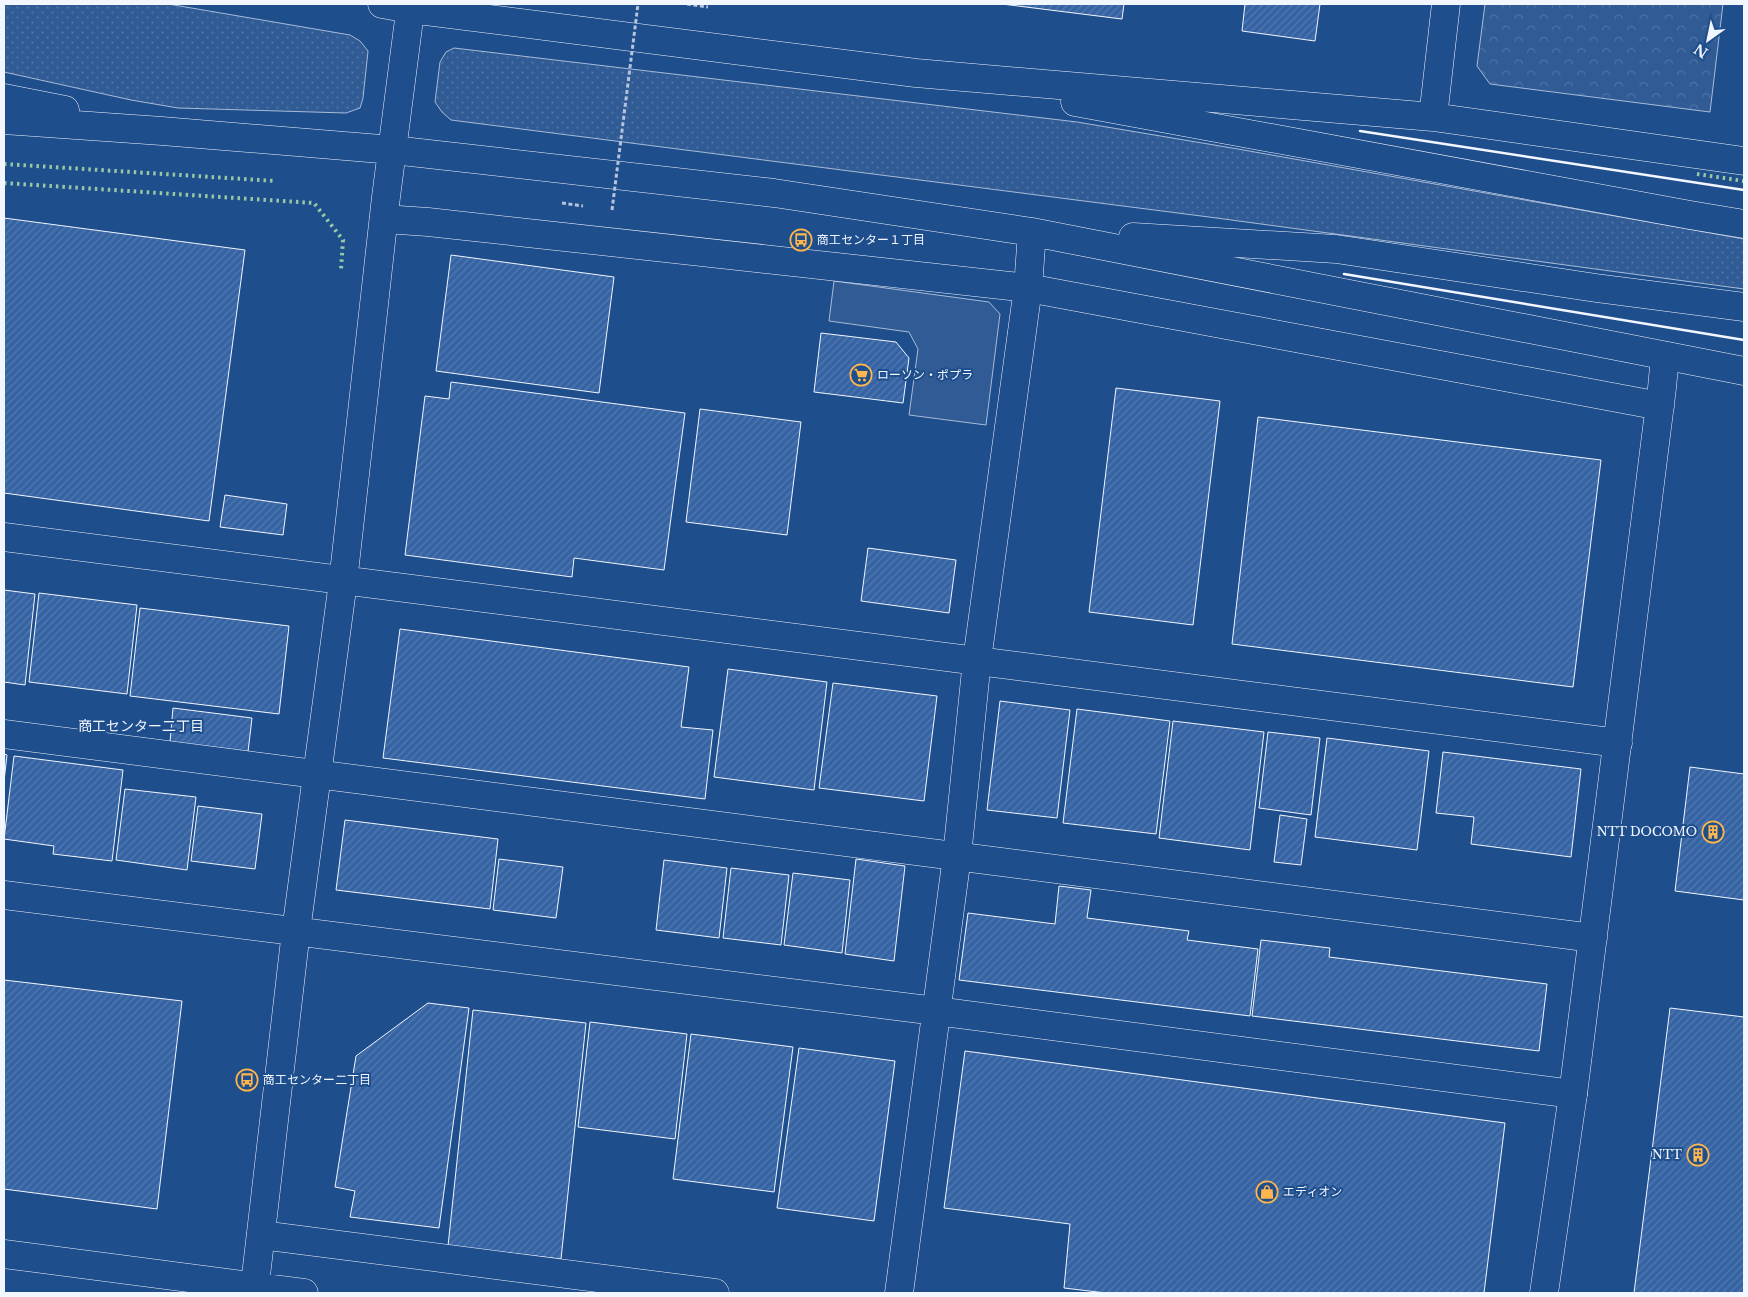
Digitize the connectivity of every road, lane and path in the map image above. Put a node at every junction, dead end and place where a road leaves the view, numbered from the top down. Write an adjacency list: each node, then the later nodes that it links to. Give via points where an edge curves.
1 (382, 4): 5 (street)
2 (638, 4): 16 (path, bridge)
3 (687, 4): 6 (path)
4 (1446, 4): 9 (street)
5 (410, 6): 7 (street); 12 (street)
6 (708, 7)
7 (916, 73): 9 (street); 18 (street)
8 (4, 98): 11 (street)
9 (1433, 117): 13 (street)
10 (4, 120): 11 (street)
11 (162, 131): 12 (street)
12 (393, 150): 17 (street); 19 (street, via 774,194)
13 (1744, 161)
14 (554, 201): 15 (path)
15 (590, 207)
16 (612, 210)
17 (384, 219): 20 (street); 26 (street)
18 (1744, 224)
19 (1032, 232): 20 (street); 21 (street, via 1336,249); 22 (street)
20 (1028, 288): 24 (street); 27 (street)
21 (1744, 307)
22 (1665, 356): 23 (street); 24 (street)
23 (1744, 371)
24 (1660, 406): 29 (street)
25 (4, 537): 26 (street)
26 (343, 582): 27 (street); 30 (street)
27 (977, 660): 29 (street); 31 (street)
28 (4, 734): 30 (street)
29 (1618, 742): 34 (street)
30 (317, 773): 31 (street); 33 (street)
31 (957, 856): 34 (street); 35 (street)
32 (4, 895): 33 (street)
33 (296, 931): 35 (street); 37 (street)
34 (1593, 938): 36 (street)
35 (936, 1011): 36 (street); 42 (street)
36 (1573, 1094): 43 (street)
37 (261, 1235): 39 (street); 41 (street)
38 (4, 1254): 39 (street)
39 (255, 1290): 40 (street)
40 (304, 1293)
41 (715, 1293)
42 (898, 1293)
43 (1544, 1293)

